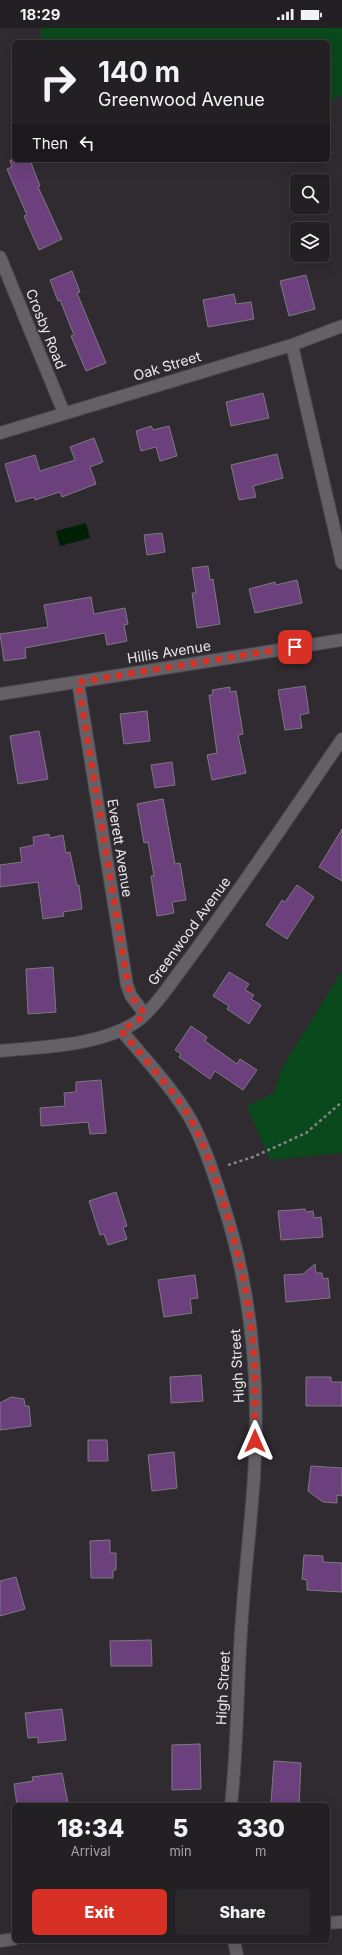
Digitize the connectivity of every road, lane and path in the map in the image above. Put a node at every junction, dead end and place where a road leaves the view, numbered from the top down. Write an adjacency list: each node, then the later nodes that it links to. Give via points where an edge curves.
1 (0, 257): 4 (street, Crosby Road)
2 (342, 326): 3 (street, Oak Street)
3 (292, 345): 4 (street, Oak Street); 6 (street)
4 (64, 413): 5 (street, Oak Street)
5 (0, 433)
6 (342, 564)
7 (342, 640): 8 (street, Hillis Avenue)
8 (78, 682): 9 (street, Hillis Avenue); 11 (street, Everett Avenue, via 128,985 131,996)
9 (0, 694)
10 (342, 739): 11 (street, Greenwood Avenue, via 203,940)
11 (145, 1014): 12 (street, Greenwood Avenue)
12 (121, 1030): 13 (street, Greenwood Avenue, via 62,1044); 15 (street, High Street, via 171,1091 190,1119)
13 (0, 1051)
14 (342, 1102): 15 (path, via 306,1133 253,1157)
15 (213, 1171): 16 (street, High Street, via 234,1236 243,1276 254,1357 254,1474)
16 (231, 1803)
17 (342, 1922): 18 (street)
18 (330, 1923)
19 (12, 1939): 20 (street)
20 (0, 1941)
21 (234, 1943): 22 (street)
22 (237, 1955)

